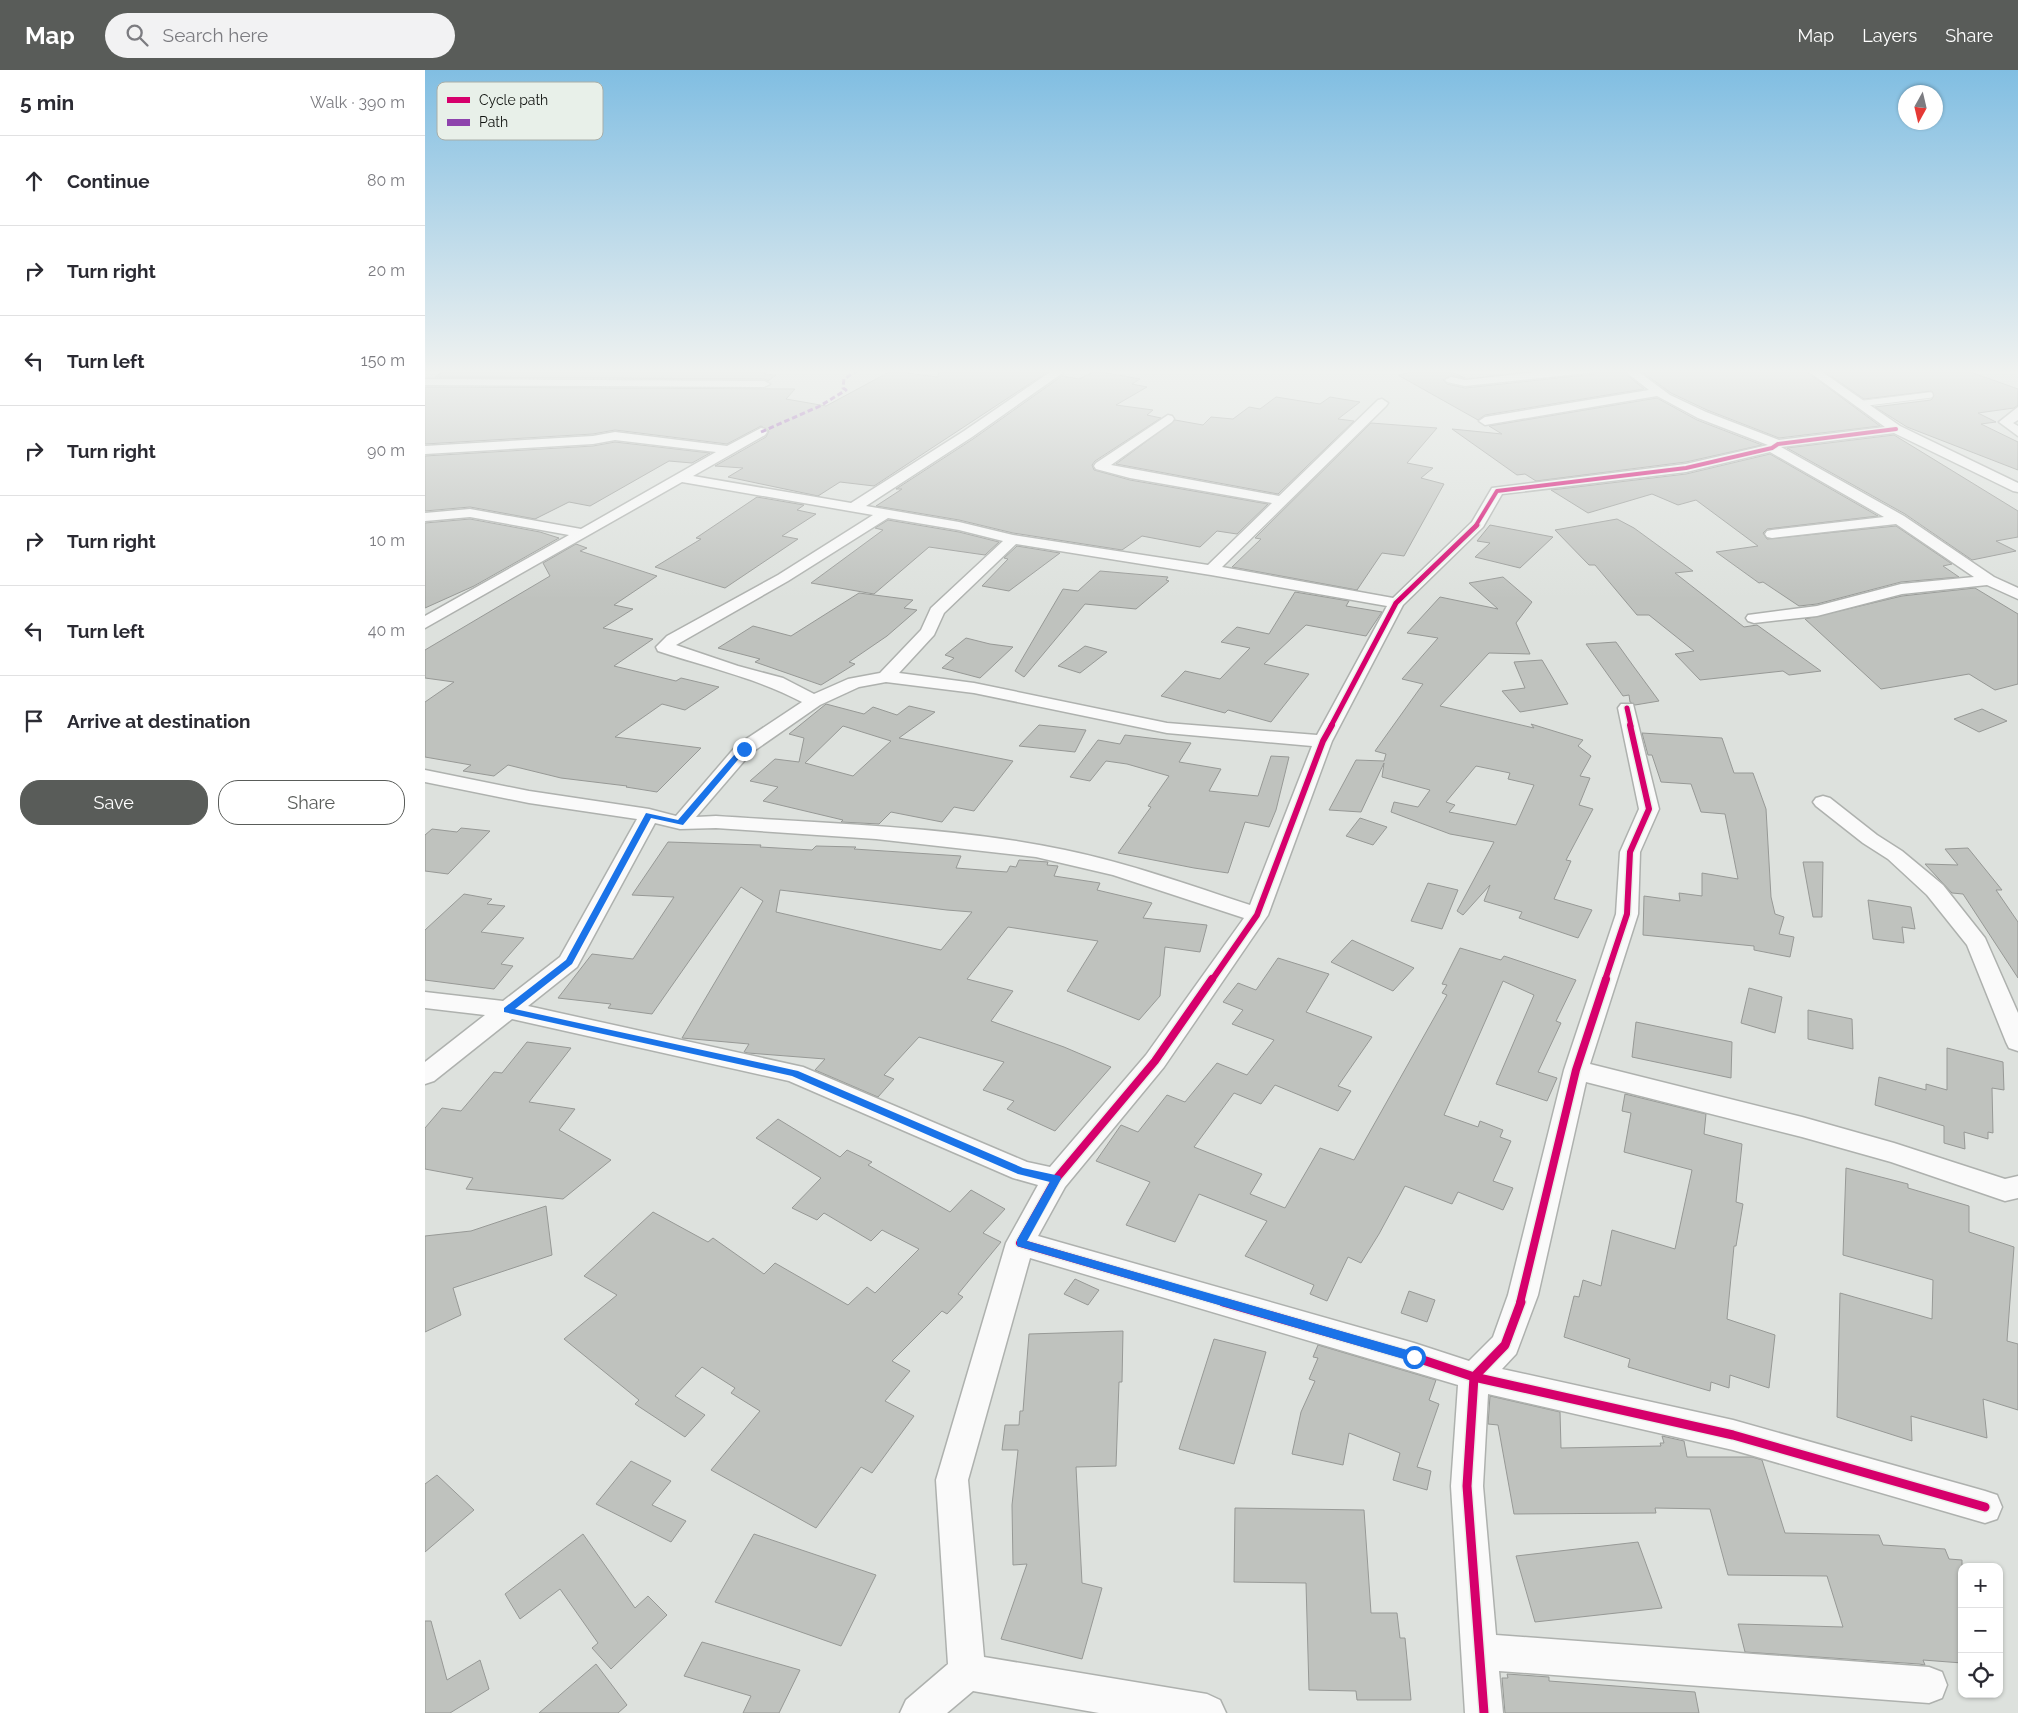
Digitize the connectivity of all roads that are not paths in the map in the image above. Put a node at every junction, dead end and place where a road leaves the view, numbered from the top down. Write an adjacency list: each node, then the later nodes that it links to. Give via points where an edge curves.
1 (498, 446): 9 (street)
2 (692, 446): 10 (street)
3 (735, 446): 10 (street)
4 (950, 446): 14 (street)
5 (1130, 446): 13 (street, via 1101,466)
6 (1337, 446): 13 (street)
7 (1775, 446): 17 (street); 24 (street, via 1686,468 1497,492 1478,524)
8 (1930, 446): 12 (street)
9 (425, 450)
10 (727, 450): 11 (street)
11 (679, 478): 14 (street); 18 (street)
12 (2018, 488)
13 (1283, 501): 21 (street)
14 (853, 508): 15 (street)
15 (885, 514): 20 (street); 28 (street, via 664,647 777,682)
16 (425, 517): 18 (street, via 470,514)
17 (1899, 519): 19 (street); 22 (street)
18 (581, 533): 26 (street)
19 (1772, 534)
20 (1013, 539): 21 (street); 27 (street, via 937,611 929,632)
21 (1211, 570): 24 (street)
22 (1989, 580): 23 (street); 25 (street, via 1901,589 1817,611)
23 (2018, 594)
24 (1396, 603): 30 (street)
25 (1754, 618)
26 (425, 623)
27 (886, 677): 28 (street, via 854,683); 30 (street, via 974,688 1167,728)
28 (814, 700): 34 (street, via 744,749)
29 (1627, 708): 39 (street, via 1649,809 1629,852 1627,914)
30 (1323, 741): 35 (street)
31 (425, 776): 33 (street, via 529,797)
32 (1823, 802): 38 (street, via 1870,840 1895,855 1935,890 1977,943)
33 (649, 815): 34 (street); 37 (street, via 569,962)
34 (680, 823): 35 (street, via 716,822 974,842 1037,851 1106,865)
35 (1257, 915): 41 (street, via 1155,1061)
36 (425, 1000): 37 (street)
37 (507, 1010): 40 (street); 41 (street, via 794,1073 1021,1171)
38 (2018, 1042)
39 (1576, 1070): 42 (street, via 1802,1127 2005,1190); 44 (street, via 1523,1296 1505,1345)
40 (425, 1075)
41 (1056, 1179): 43 (street)
42 (2018, 1187)
43 (1021, 1243): 44 (street); 47 (street, via 952,1480)
44 (1474, 1377): 45 (street, via 1733,1435); 46 (street, via 1467,1486)
45 (1985, 1507)
46 (1480, 1652): 48 (street); 51 (street)
47 (967, 1672): 49 (street); 50 (street)
48 (1929, 1685)
49 (919, 1713)
50 (1207, 1713)
51 (1484, 1713)

